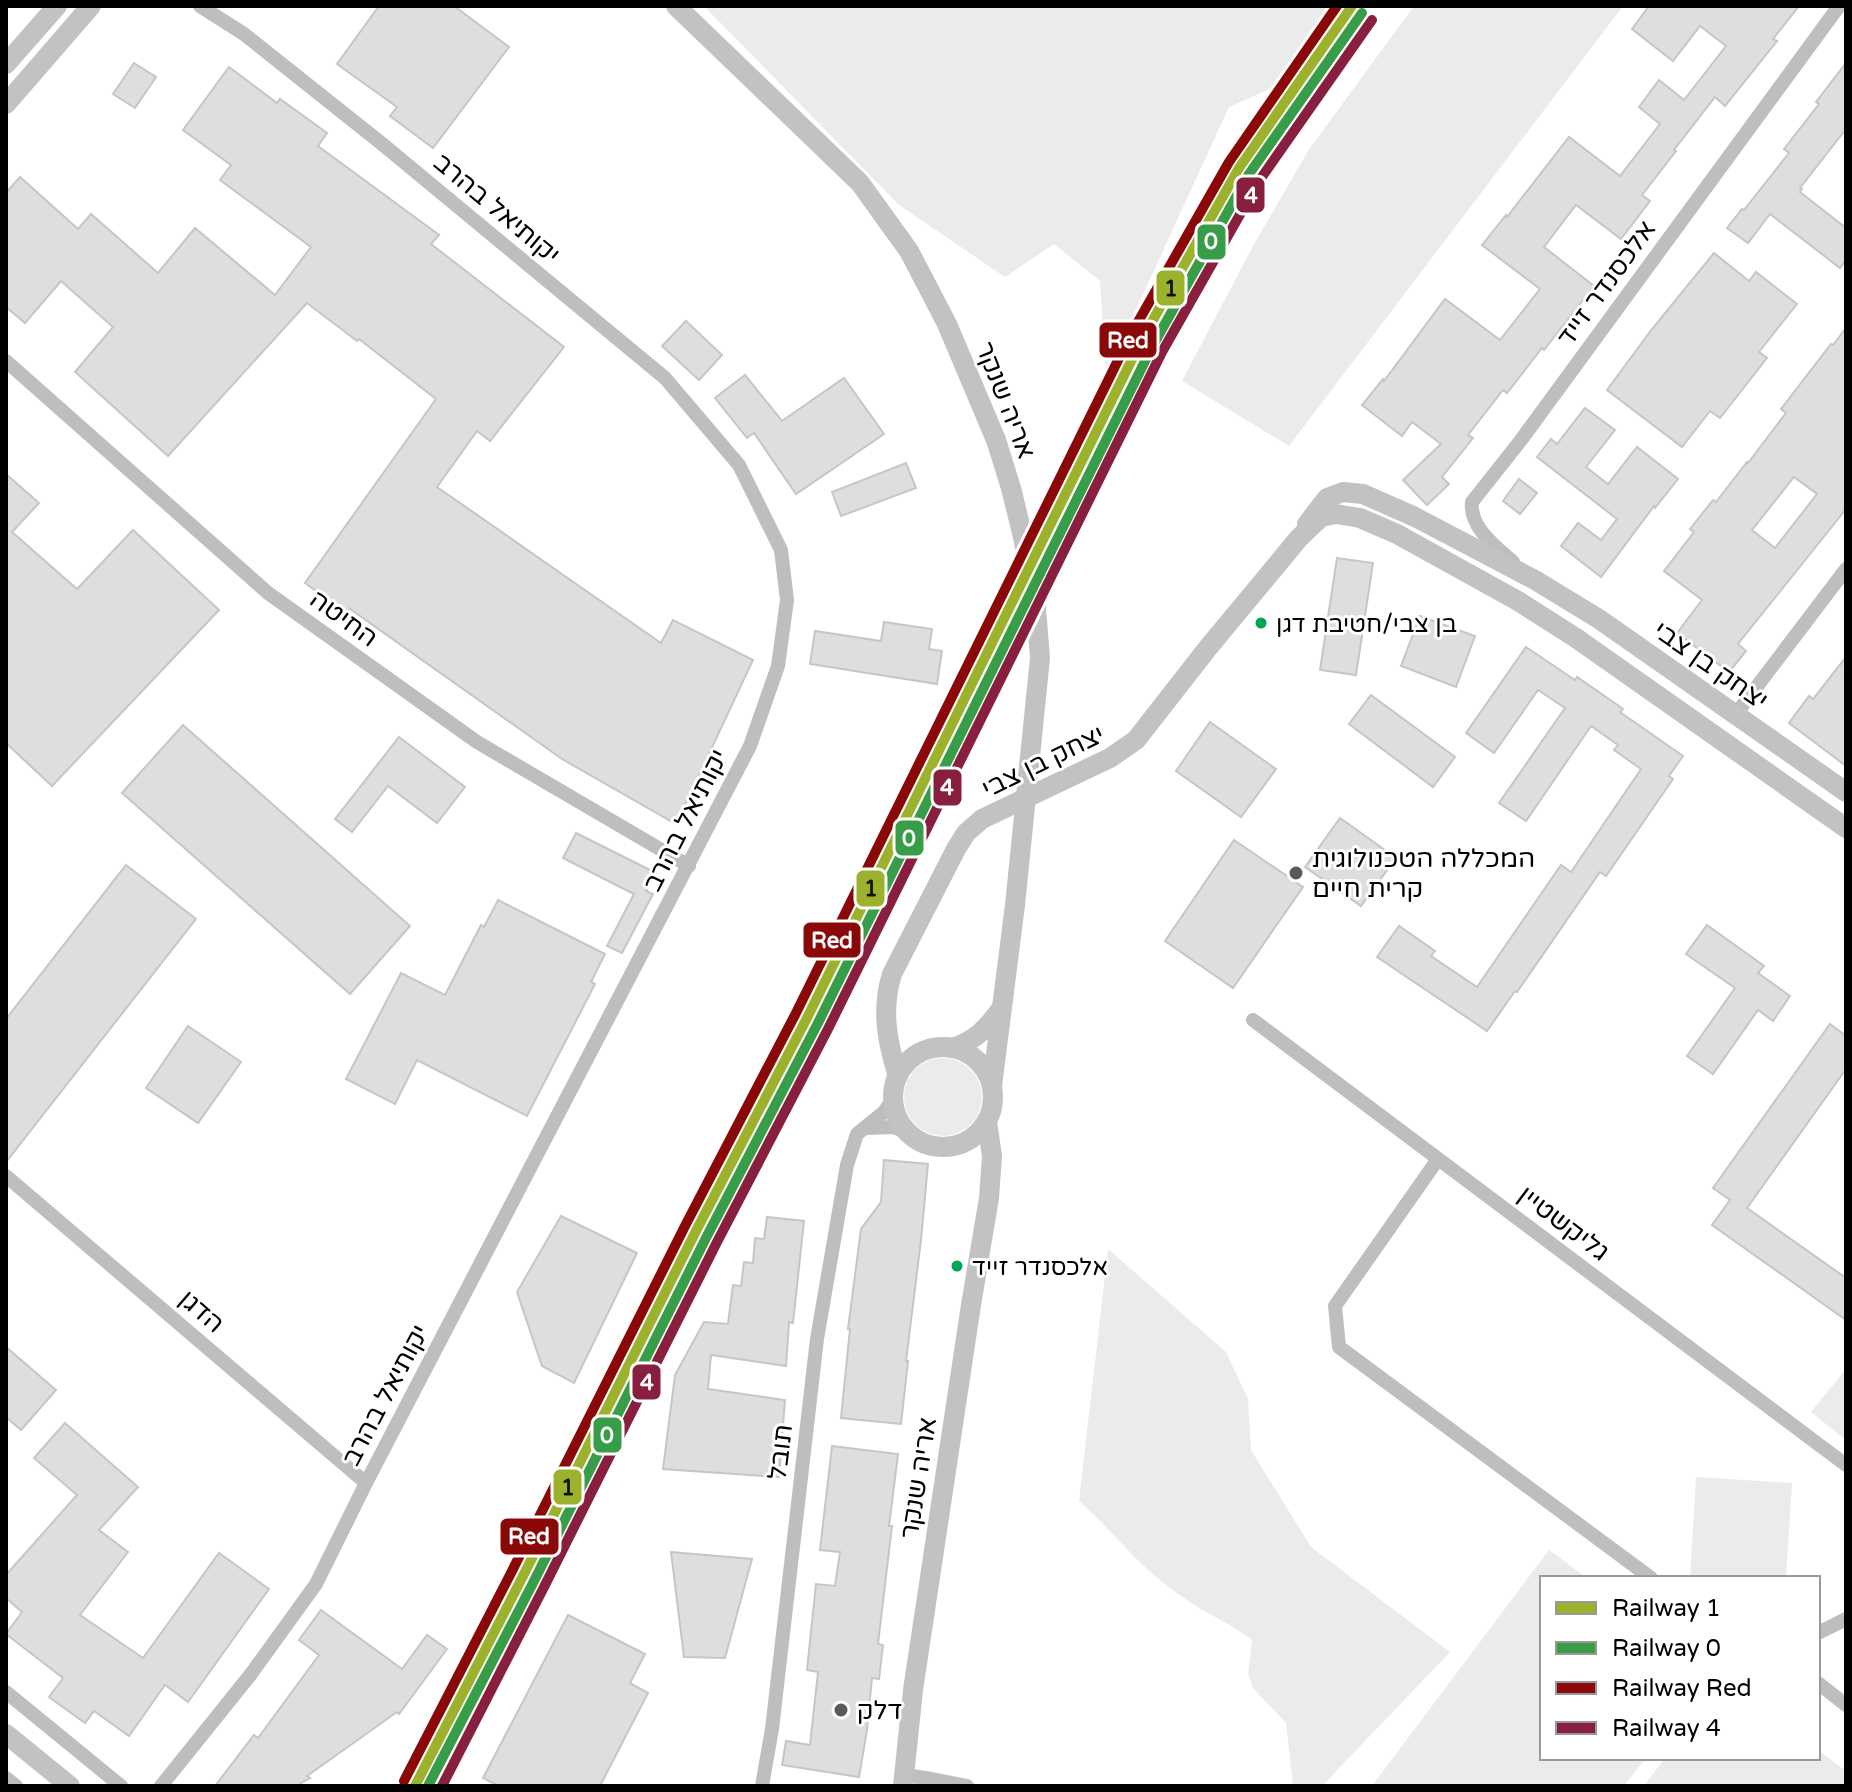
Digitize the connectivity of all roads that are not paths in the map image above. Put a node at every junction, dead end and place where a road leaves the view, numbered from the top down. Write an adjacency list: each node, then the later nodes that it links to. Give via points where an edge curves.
1 (57, 6): 6 (street)
2 (91, 6): 7 (street)
3 (200, 6): 15 (street, יקותיאל בהרב, via 244,34 381,143 665,378 739,465 781,550 787,600 778,666 750,746)
4 (676, 6): 16 (street, אריה שנקר, bridge, via 860,183 909,251 996,440 1035,596 1040,658)
5 (1839, 6): 11 (street, אלכסנדר זייד, via 1472,502 1474,521)
6 (6, 64)
7 (6, 104)
8 (6, 361): 15 (street, החיטה, via 268,593 477,742)
9 (1299, 538): 11 (street, יצחק בן צבי, via 1327,498 1353,492 1415,517); 14 (street, יצחק בן צבי, via 1321,517 1336,514 1397,534 1576,638); 17 (street, יצחק בן צבי, via 1136,740 1110,758 982,819 966,833 892,974)
10 (1846, 569): 12 (street)
11 (1535, 580): 12 (street, יצחק בן צבי)
12 (1736, 714): 13 (street, יצחק בן צבי)
13 (1846, 792)
14 (1846, 828)
15 (689, 866): 32 (street, יקותיאל בהרב)
16 (1001, 1009): 19 (street, via 986,1029); 22 (street, אריה שנקר)
17 (886, 1017): 20 (street, via 903,1043); 21 (street, יצחק בן צבי)
18 (1253, 1020): 28 (street, גליקשטיין)
19 (952, 1048): 20 (street); 22 (street, via 977,1061)
20 (928, 1050): 21 (street)
21 (898, 1076): 23 (street)
22 (992, 1086): 24 (street)
23 (893, 1099): 25 (street, תובל); 26 (street)
24 (987, 1122): 27 (street); 30 (street, אריה שנקר)
25 (862, 1129): 26 (street, via 894,1127); 46 (street, תובל, via 847,1165 817,1339)
26 (909, 1134): 27 (street, via 933,1146)
27 (960, 1144): 30 (street, via 977,1154)
28 (1438, 1159): 31 (street, גליקשטיין); 33 (street, via 1335,1306 1339,1347)
29 (6, 1176): 32 (street, הדגן)
30 (991, 1179): 41 (street, אריה שנקר, via 915,1674)
31 (1846, 1465)
32 (366, 1483): 45 (street, יקותיאל בהרב, via 316,1584)
33 (1648, 1576)
34 (1846, 1619): 35 (street)
35 (1820, 1632)
36 (1820, 1685): 38 (street)
37 (6, 1692): 44 (street)
38 (1846, 1705)
39 (6, 1734): 43 (street)
40 (6, 1778): 42 (street)
41 (904, 1781): 47 (street, via 932,1779)
42 (16, 1786)
43 (70, 1786)
44 (121, 1786)
45 (161, 1786)
46 (762, 1786)
47 (967, 1786)

